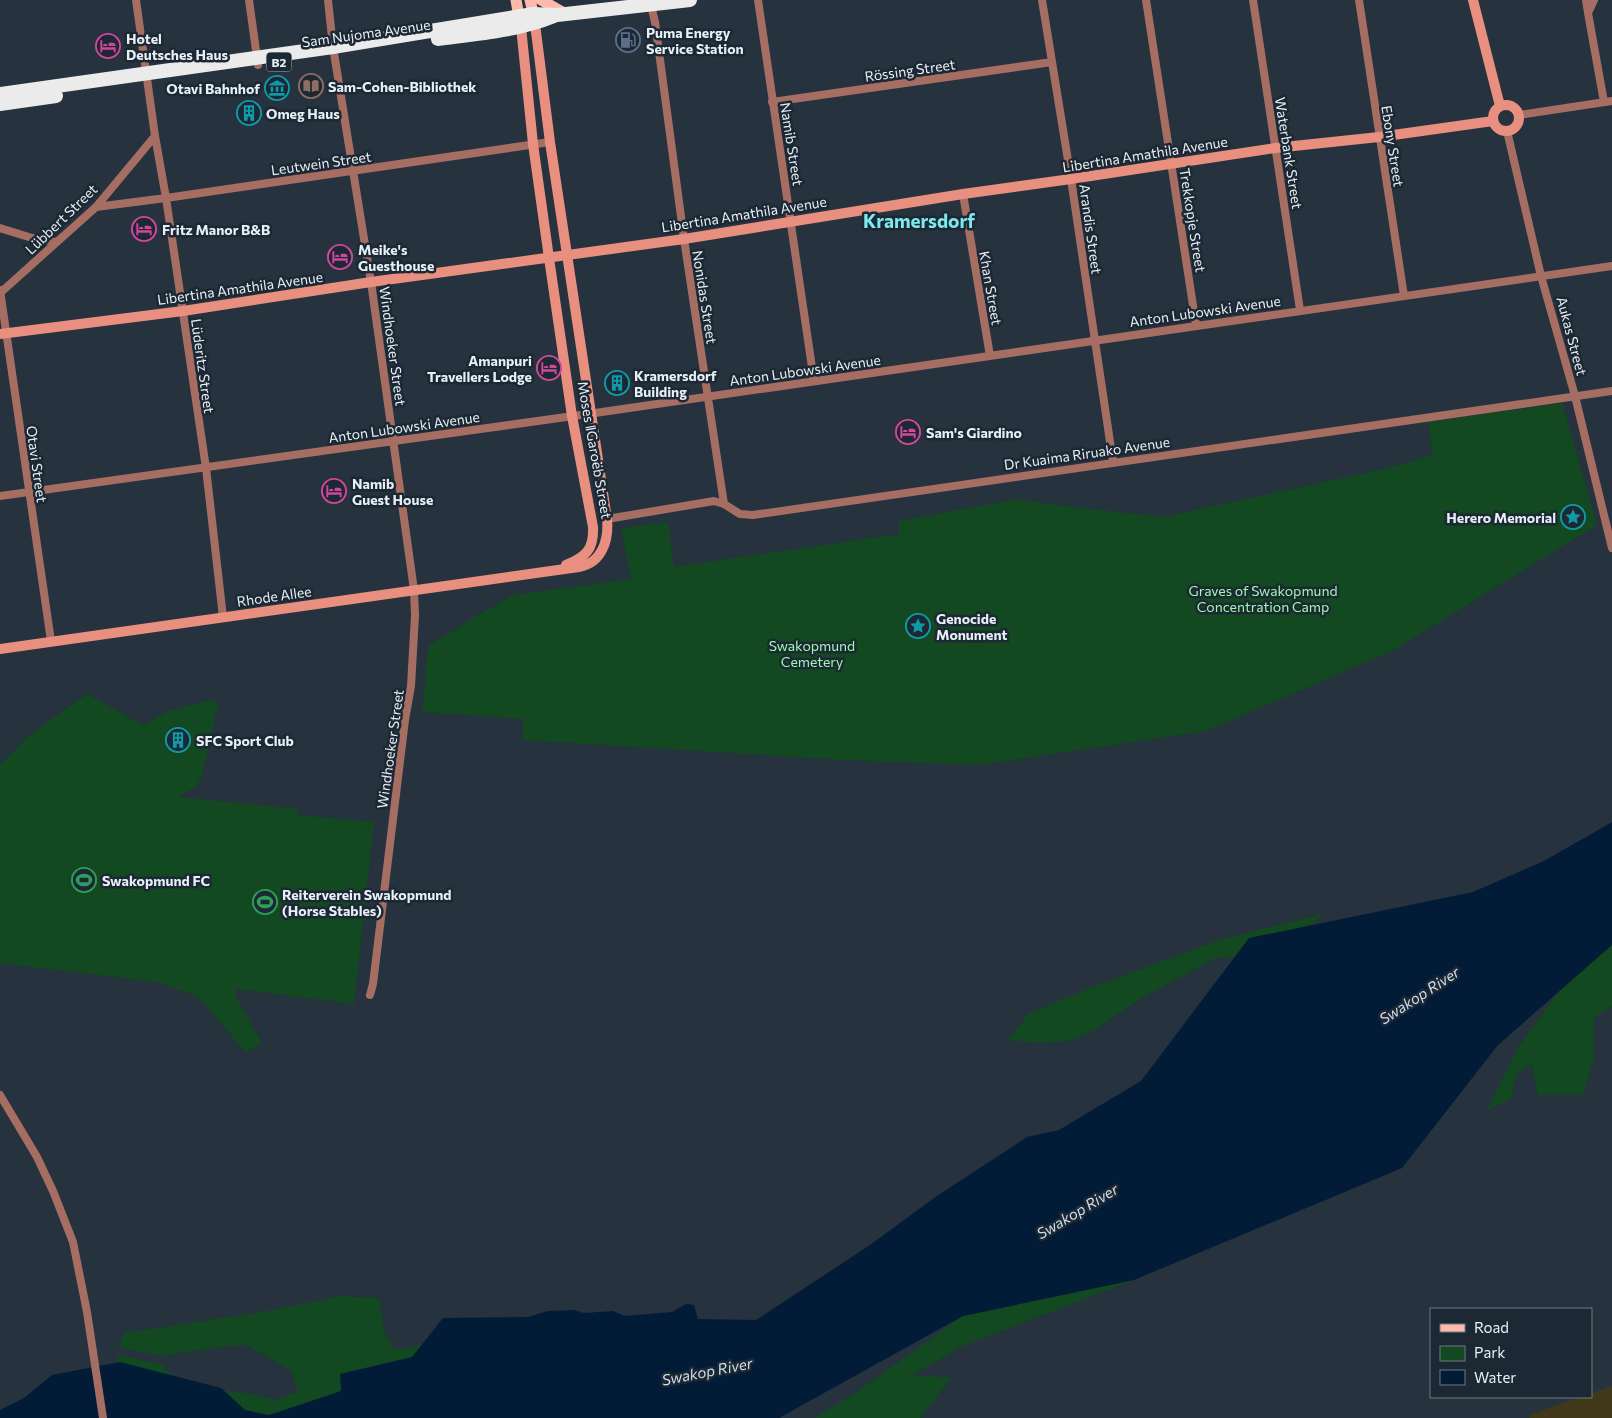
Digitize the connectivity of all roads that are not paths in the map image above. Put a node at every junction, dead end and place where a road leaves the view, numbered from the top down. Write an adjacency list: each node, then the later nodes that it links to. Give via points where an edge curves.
1 (136, 0): 22 (street, Lüderitz Street)
2 (249, 0): 20 (street)
3 (328, 0): 19 (street, Windhoeker Street)
4 (516, 0): 18 (main road, Moses ǁGaroëb Street)
5 (541, 0): 17 (main road)
6 (690, 0): 15 (highway, Sam Nujoma Avenue / B2)
7 (758, 0): 24 (street, Namib Street)
8 (1042, 0): 21 (street, Arandis Street)
9 (1146, 0): 36 (street, Trekkopje Street)
10 (1253, 0): 35 (street, Waterbank Street)
11 (1359, 0): 32 (street, Ebony Street)
12 (1473, 0): 27 (main road)
13 (1586, 0): 16 (street)
14 (1594, 0): 16 (street)
15 (651, 5): 17 (highway, Sam Nujoma Avenue / B2); 44 (street, Nonidas Street)
16 (1588, 13): 25 (street)
17 (561, 15): 18 (highway, Sam Nujoma Avenue / B2)
18 (528, 16): 19 (highway, Sam Nujoma Avenue / B2); 33 (main road, Moses ǁGaroëb Street); 34 (main road, Moses ǁGaroëb Street)
19 (334, 50): 20 (highway, Sam Nujoma Avenue / B2); 37 (street, Windhoeker Street)
20 (258, 62): 22 (highway, Sam Nujoma Avenue / B2)
21 (1052, 62): 24 (street, Rössing Street); 38 (street, Arandis Street)
22 (147, 78): 23 (highway, Sam Nujoma Avenue / B2); 26 (highway, Sam Nujoma Avenue / B2); 31 (street, Lüderitz Street)
23 (0, 94)
24 (772, 102): 42 (street, Namib Street)
25 (1608, 102): 28 (street)
26 (0, 104)
27 (1500, 106): 28 (main road, via 1511,105); 29 (main road, via 1493,114)
28 (1519, 115): 30 (main road, via 1518,124)
29 (1493, 121): 30 (main road, via 1499,129); 32 (main road, Libertina Amathila Avenue)
30 (1508, 131): 49 (street, Aukas Street)
31 (155, 136): 40 (street, Lüderitz Street); 41 (street, Lübbert Street)
32 (1379, 137): 35 (main road, Libertina Amathila Avenue); 52 (street, Ebony Street)
33 (550, 142): 34 (street, Leutwein Street); 46 (main road, Moses ǁGaroëb Street)
34 (533, 144): 37 (street, Leutwein Street); 47 (main road, Moses ǁGaroëb Street)
35 (1275, 148): 36 (main road, Libertina Amathila Avenue); 53 (street, Waterbank Street)
36 (1171, 164): 38 (main road, Libertina Amathila Avenue); 55 (street, Trekkopje Street)
37 (353, 171): 40 (street, Leutwein Street); 50 (street, Windhoeker Street)
38 (1071, 180): 39 (main road, Libertina Amathila Avenue); 57 (street, Arandis Street)
39 (963, 194): 42 (main road, Libertina Amathila Avenue); 58 (street, Khan Street)
40 (166, 198): 41 (street, Leutwein Street); 54 (street, Lüderitz Street)
41 (96, 207): 45 (street, Lübbert Street)
42 (791, 220): 44 (main road, Libertina Amathila Avenue); 59 (street, Namib Street)
43 (0, 228): 45 (street)
44 (684, 238): 46 (main road, Libertina Amathila Avenue); 61 (street, Nonidas Street)
45 (56, 242): 51 (street, Lübbert Street)
46 (567, 255): 47 (main road, Libertina Amathila Avenue); 63 (main road, Moses ǁGaroëb Street)
47 (549, 258): 50 (main road, Libertina Amathila Avenue); 64 (main road, Moses ǁGaroëb Street)
48 (1612, 266): 49 (street, Anton Lubowski Avenue)
49 (1541, 276): 52 (street, Anton Lubowski Avenue); 62 (street, Aukas Street)
50 (371, 282): 54 (main road, Libertina Amathila Avenue); 65 (street, Windhoeker Street)
51 (0, 291): 56 (street, Otavi Street)
52 (1404, 296): 53 (street, Anton Lubowski Avenue)
53 (1300, 310): 55 (street, Anton Lubowski Avenue)
54 (183, 311): 56 (main road, Libertina Amathila Avenue); 67 (street, Lüderitz Street)
55 (1196, 325): 57 (street, Anton Lubowski Avenue)
56 (3, 333): 68 (street, Otavi Street)
57 (1095, 340): 58 (street, Anton Lubowski Avenue); 66 (street, Arandis Street)
58 (990, 356): 59 (street, Anton Lubowski Avenue)
59 (814, 381): 61 (street, Anton Lubowski Avenue)
60 (1612, 391): 62 (street, Dr Kuaima Riruako Avenue)
61 (708, 396): 63 (street, Anton Lubowski Avenue); 70 (street, Nonidas Street)
62 (1575, 396): 66 (street, Dr Kuaima Riruako Avenue); 72 (street, Aukas Street)
63 (590, 414): 64 (street, Anton Lubowski Avenue); 71 (main road, Moses ǁGaroëb Street)
64 (572, 416): 65 (street, Anton Lubowski Avenue); 73 (main road, Moses ǁGaroëb Street, via 594,538 590,549 575,562)
65 (394, 440): 67 (street, Anton Lubowski Avenue); 74 (street, Windhoeker Street)
66 (1113, 462): 70 (street, Dr Kuaima Riruako Avenue, via 752,515 740,514)
67 (206, 468): 68 (street, Anton Lubowski Avenue); 75 (street, Lüderitz Street)
68 (29, 491): 69 (street, Anton Lubowski Avenue); 76 (street, Otavi Street)
69 (0, 496)
70 (724, 504): 71 (street, Dr Kuaima Riruako Avenue, via 707,502)
71 (607, 519): 73 (main road, Moses ǁGaroëb Street, via 605,545 598,556 585,566)
72 (1612, 548)
73 (551, 570): 74 (main road, Rhode Allee)
74 (414, 590): 75 (main road, Rhode Allee); 78 (street, Windhoeker Street, via 411,686)
75 (223, 617): 76 (main road, Rhode Allee)
76 (51, 641): 77 (main road, Rhode Allee)
77 (0, 649)
78 (370, 995)
79 (0, 1095): 80 (street, via 37,1158 73,1242)
80 (103, 1418)

